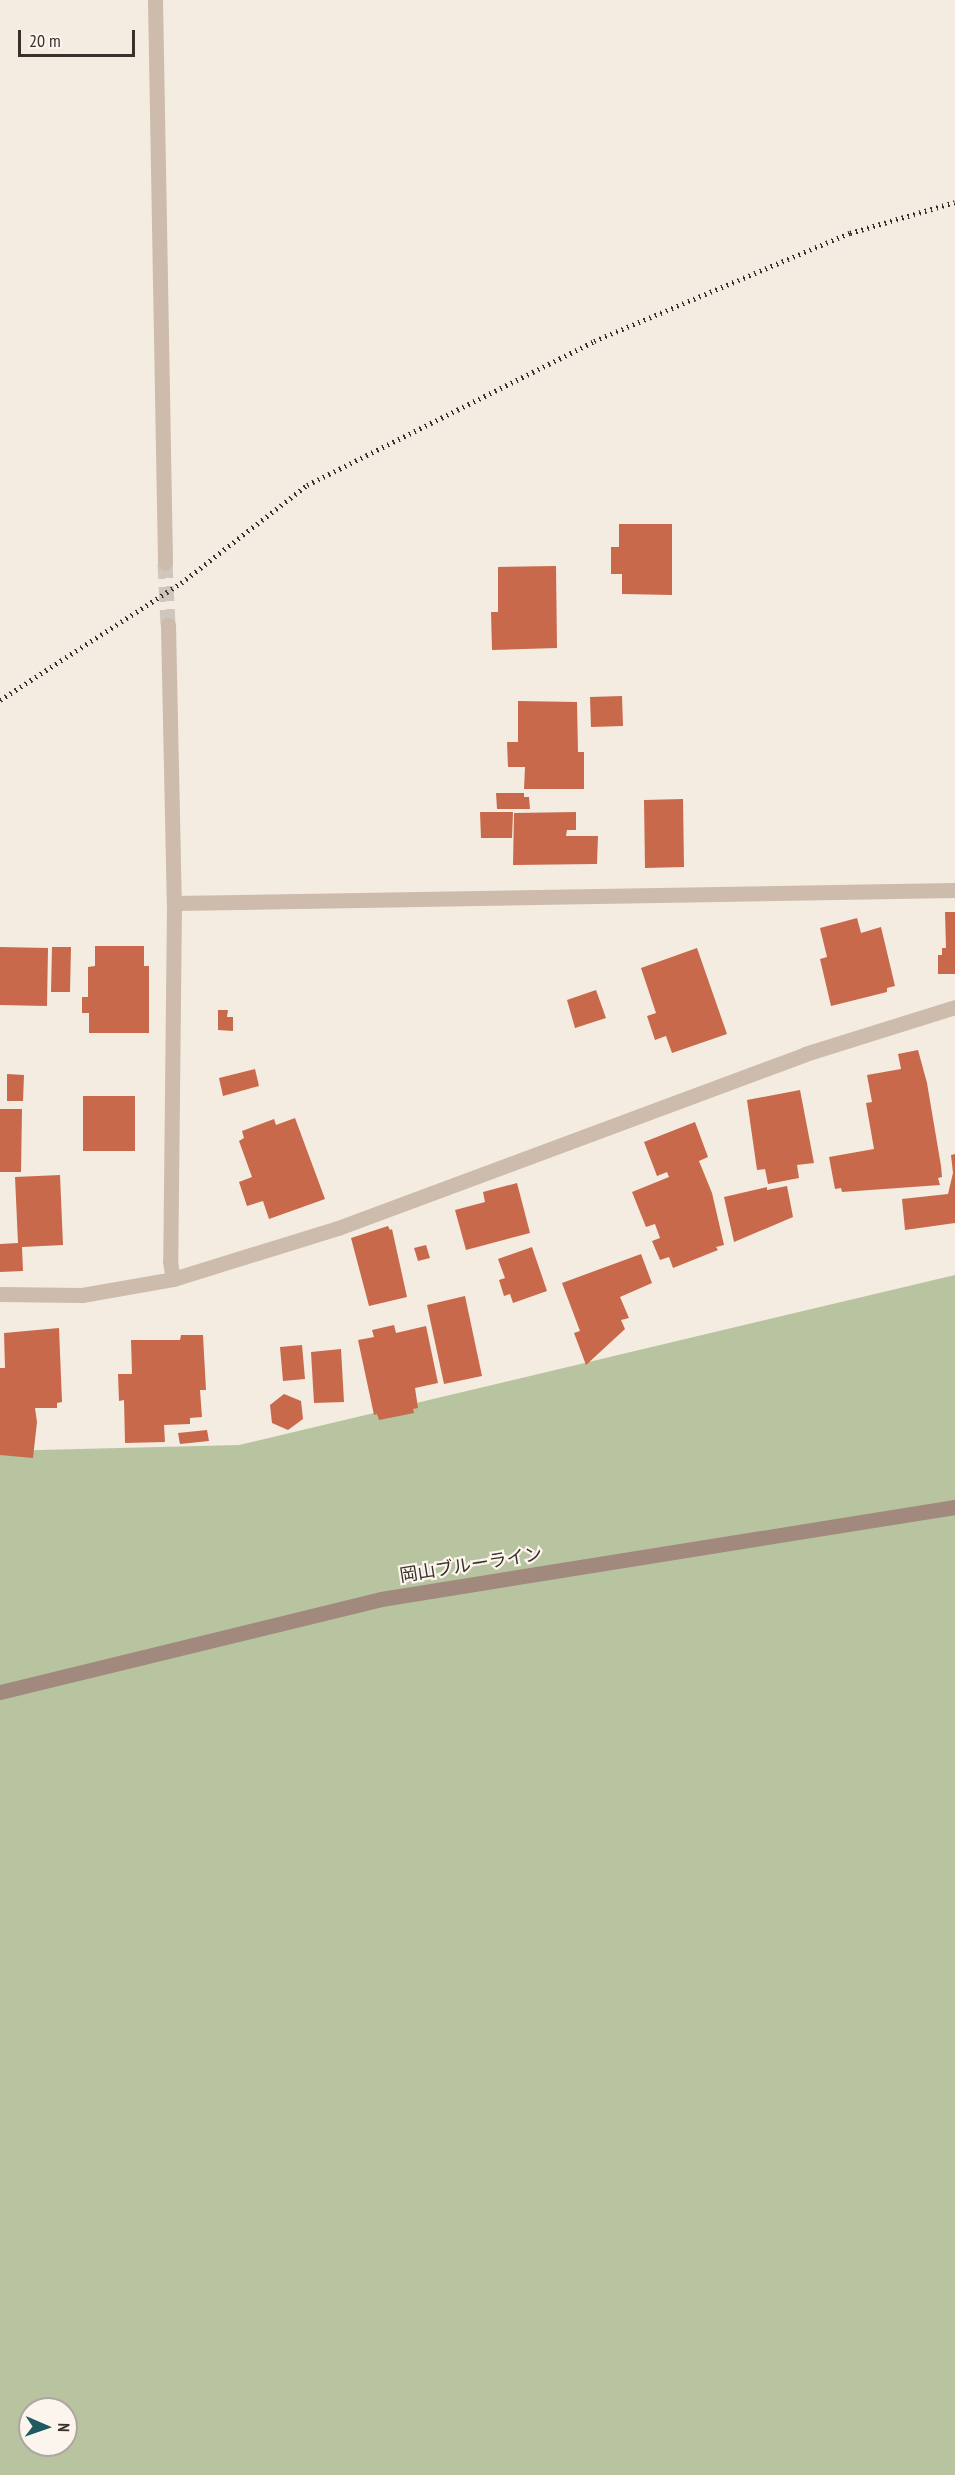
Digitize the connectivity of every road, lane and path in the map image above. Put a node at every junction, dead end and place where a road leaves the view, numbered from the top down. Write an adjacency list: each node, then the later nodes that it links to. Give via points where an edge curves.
1 (155, 0): 2 (street)
2 (165, 563)
3 (168, 625): 5 (street)
4 (955, 890): 5 (street)
5 (174, 903): 7 (street, via 170,1261)
6 (955, 1007): 7 (street, via 805,1054 338,1228)
7 (173, 1279): 8 (street, via 82,1295)
8 (0, 1294)
9 (955, 1507): 10 (main road, 岡山ブルーライン, via 381,1599)
10 (0, 1692)

